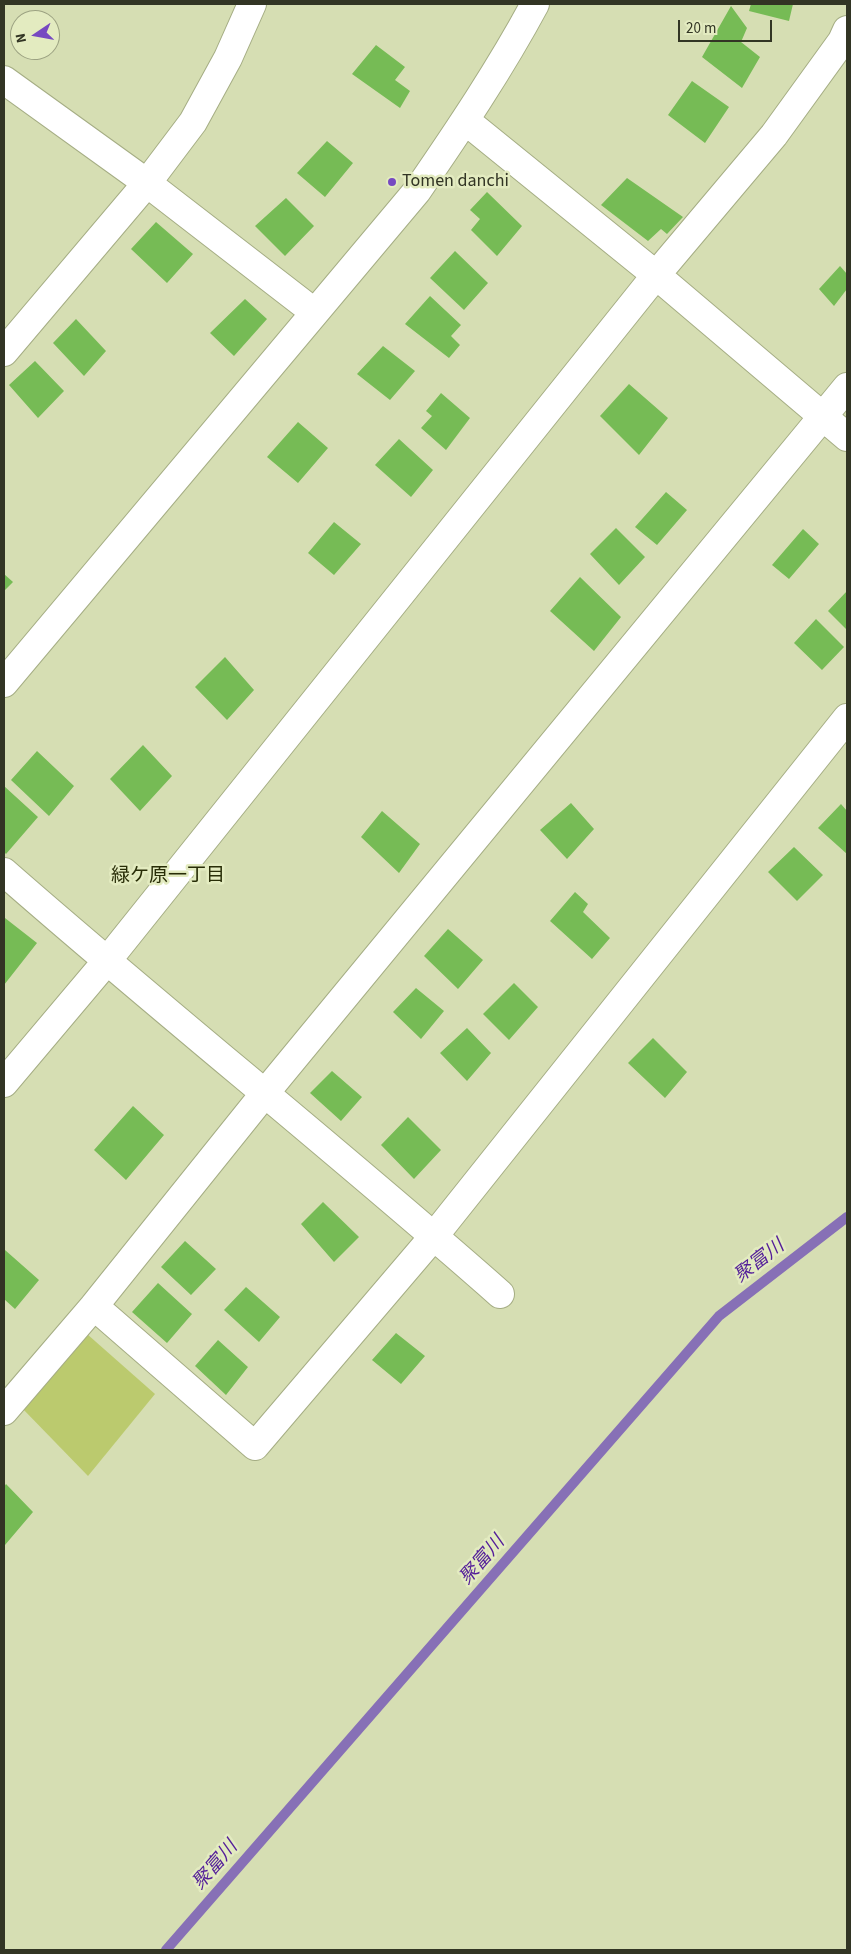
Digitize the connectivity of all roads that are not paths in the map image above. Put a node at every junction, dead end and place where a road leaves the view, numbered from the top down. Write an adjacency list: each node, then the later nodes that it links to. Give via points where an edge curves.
1 (252, 4): 6 (street, via 228,58 193,122)
2 (535, 4): 5 (street)
3 (847, 30): 7 (street, via 774,135)
4 (4, 80): 6 (street)
5 (466, 120): 7 (street); 8 (street, via 417,191)
6 (147, 183): 8 (street); 9 (street)
7 (656, 275): 11 (street); 16 (street)
8 (314, 312): 13 (street)
9 (4, 352)
10 (847, 387): 11 (street)
11 (823, 416): 12 (street); 18 (street)
12 (847, 437)
13 (4, 683)
14 (847, 718): 19 (street)
15 (4, 872): 16 (street)
16 (106, 962): 17 (street); 18 (street)
17 (4, 1084)
18 (265, 1092): 19 (street); 21 (street)
19 (434, 1236): 20 (street); 21 (street, via 255,1446)
20 (500, 1294)
21 (94, 1306): 22 (street)
22 (4, 1411)

